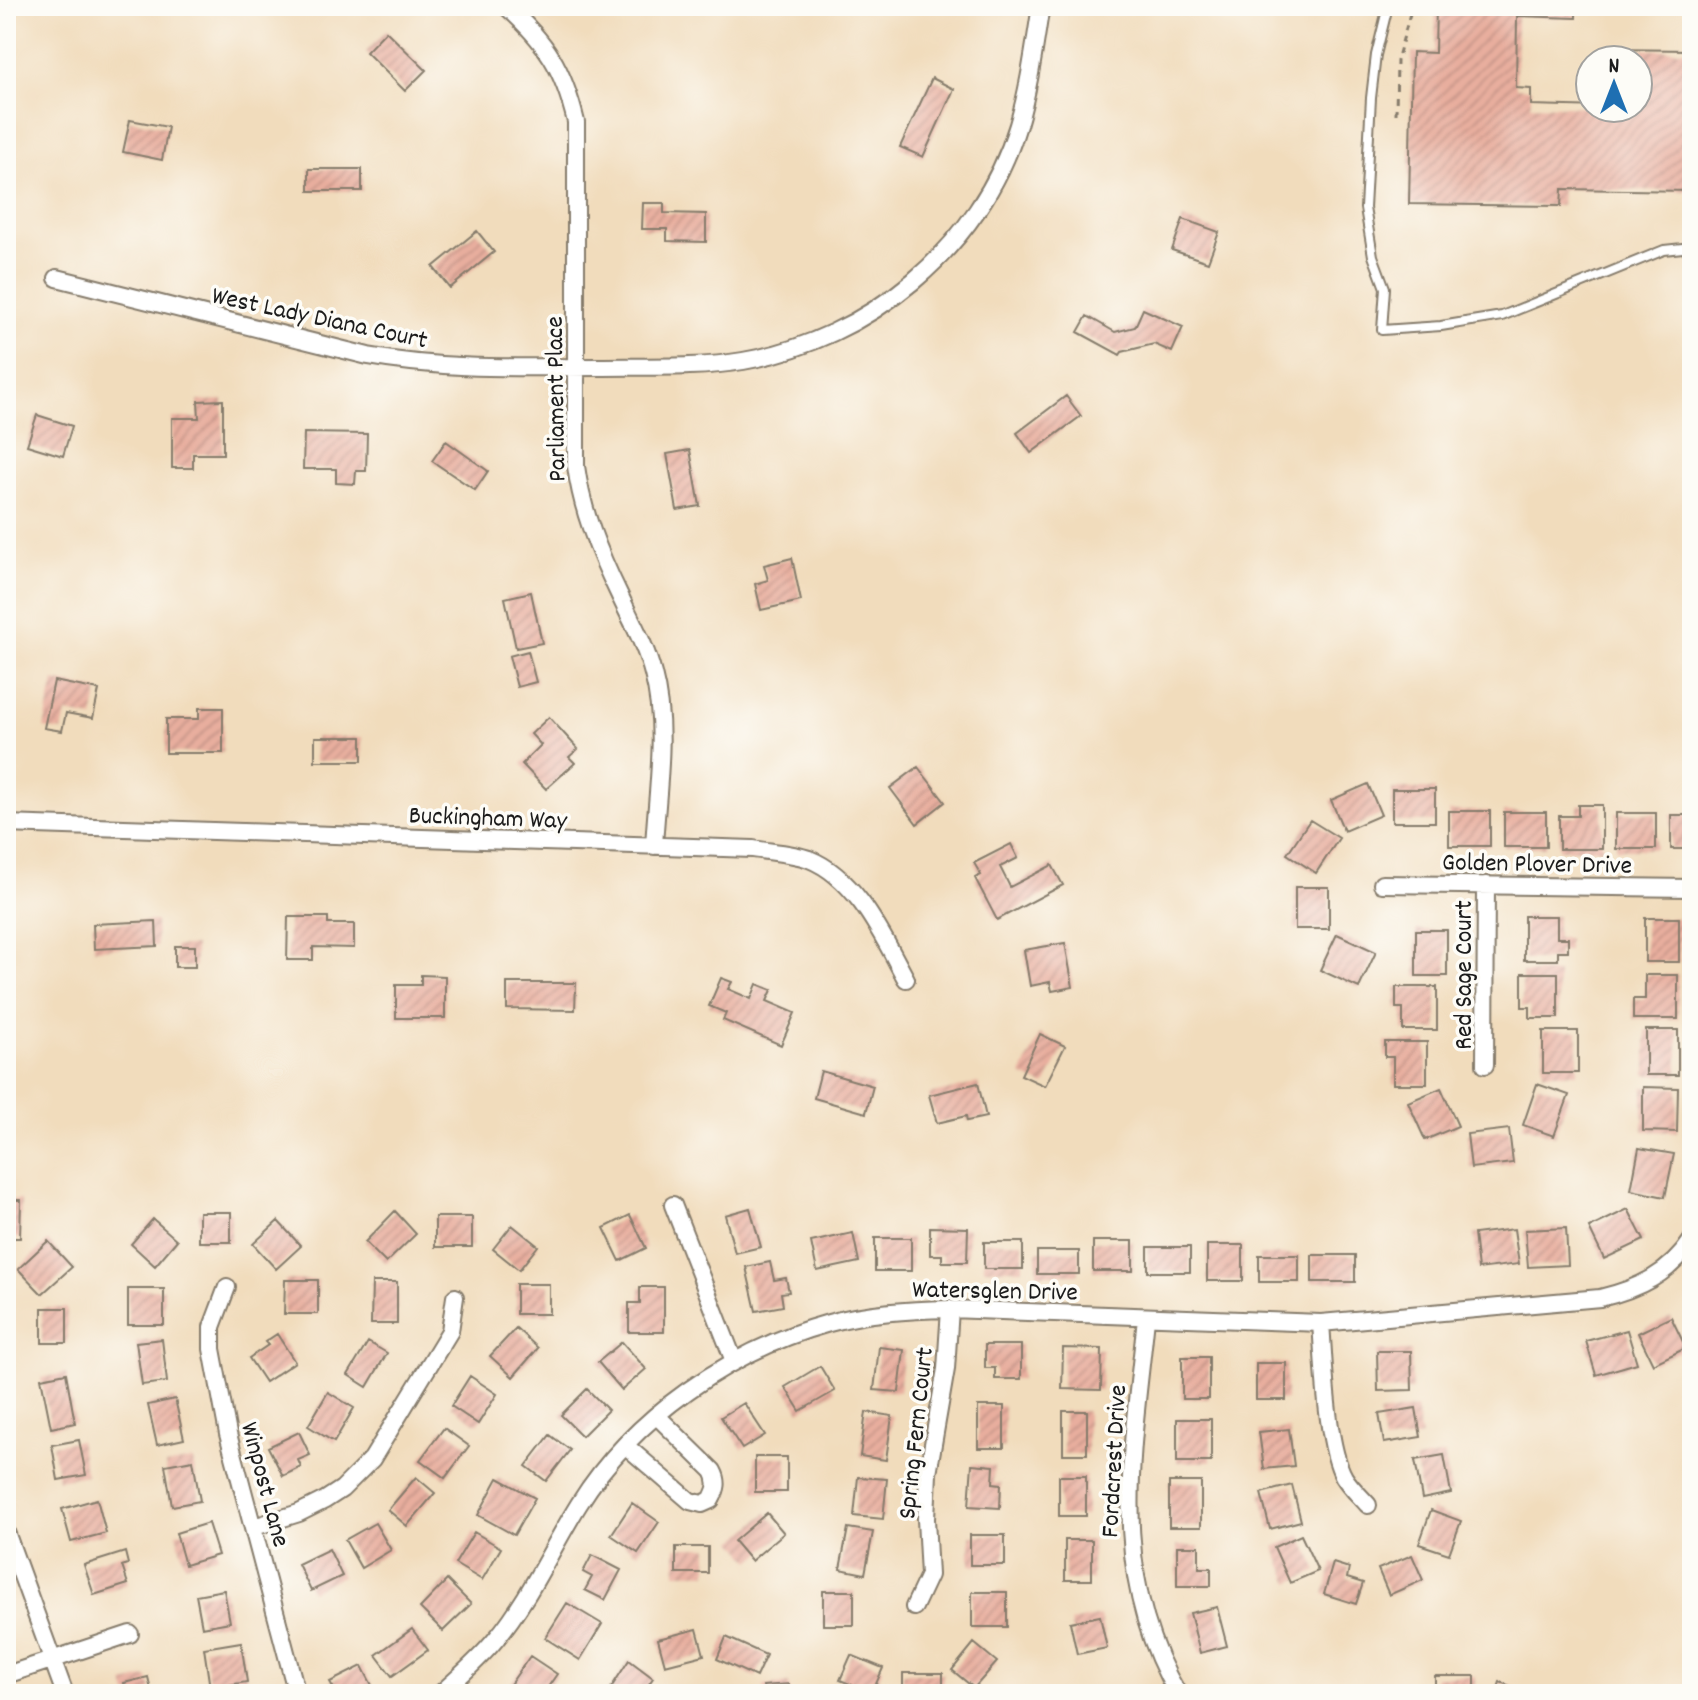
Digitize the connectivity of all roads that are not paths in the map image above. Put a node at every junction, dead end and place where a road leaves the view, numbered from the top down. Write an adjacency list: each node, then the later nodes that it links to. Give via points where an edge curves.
1 (506, 6): 8 (street, Parliament Place, via 559,67 576,122)
2 (1388, 6): 6 (lane, via 1371,98 1365,208 1385,288 1382,330 1502,316 1664,250)
3 (1670, 6): 4 (lane)
4 (1692, 9)
5 (1040, 12): 8 (street, West Lady Diana Court, via 1018,124 1001,169 977,211 939,258 881,307 810,342 740,362)
6 (1692, 247)
7 (57, 278): 8 (street, West Lady Diana Court, via 392,360 464,368)
8 (576, 367): 10 (street, Parliament Place, via 580,498 637,630 659,700)
9 (6, 824): 10 (street, Buckingham Way)
10 (654, 846): 14 (street, Buckingham Way, via 753,849 808,858 851,891)
11 (1382, 884): 12 (street, Golden Plover Drive)
12 (1486, 885): 13 (street, Golden Plover Drive); 15 (street, Red Sage Court)
13 (1692, 888)
14 (906, 979)
15 (1485, 1065)
16 (673, 1205): 23 (street)
17 (1689, 1250): 22 (street, Watersglen Drive, via 1656,1277 1600,1298)
18 (227, 1287): 27 (street, Winpost Lane, via 212,1327 212,1349)
19 (455, 1297): 27 (street, via 450,1331 372,1459 325,1500)
20 (950, 1309): 21 (street, Watersglen Drive); 23 (street, Watersglen Drive, via 830,1322); 29 (street, Spring Fern Court, via 946,1369 928,1473 929,1575)
21 (1146, 1318): 22 (street, Watersglen Drive); 36 (street, Fordcrest Drive, via 1129,1530 1136,1584 1152,1641)
22 (1321, 1323): 26 (street, via 1340,1467)
23 (734, 1361): 24 (street, Watersglen Drive)
24 (657, 1416): 25 (street, Watersglen Drive); 25 (street, via 713,1471 717,1489 711,1500 690,1501)
25 (626, 1446): 35 (street, Watersglen Drive, via 579,1503 497,1638)
26 (1368, 1505)
27 (254, 1527): 34 (street, Winpost Lane)
28 (6, 1532): 31 (street)
29 (914, 1607)
30 (130, 1634): 31 (street)
31 (54, 1660): 32 (street); 33 (street)
32 (6, 1675)
33 (65, 1694)
34 (297, 1694)
35 (440, 1694)
36 (1178, 1694)

